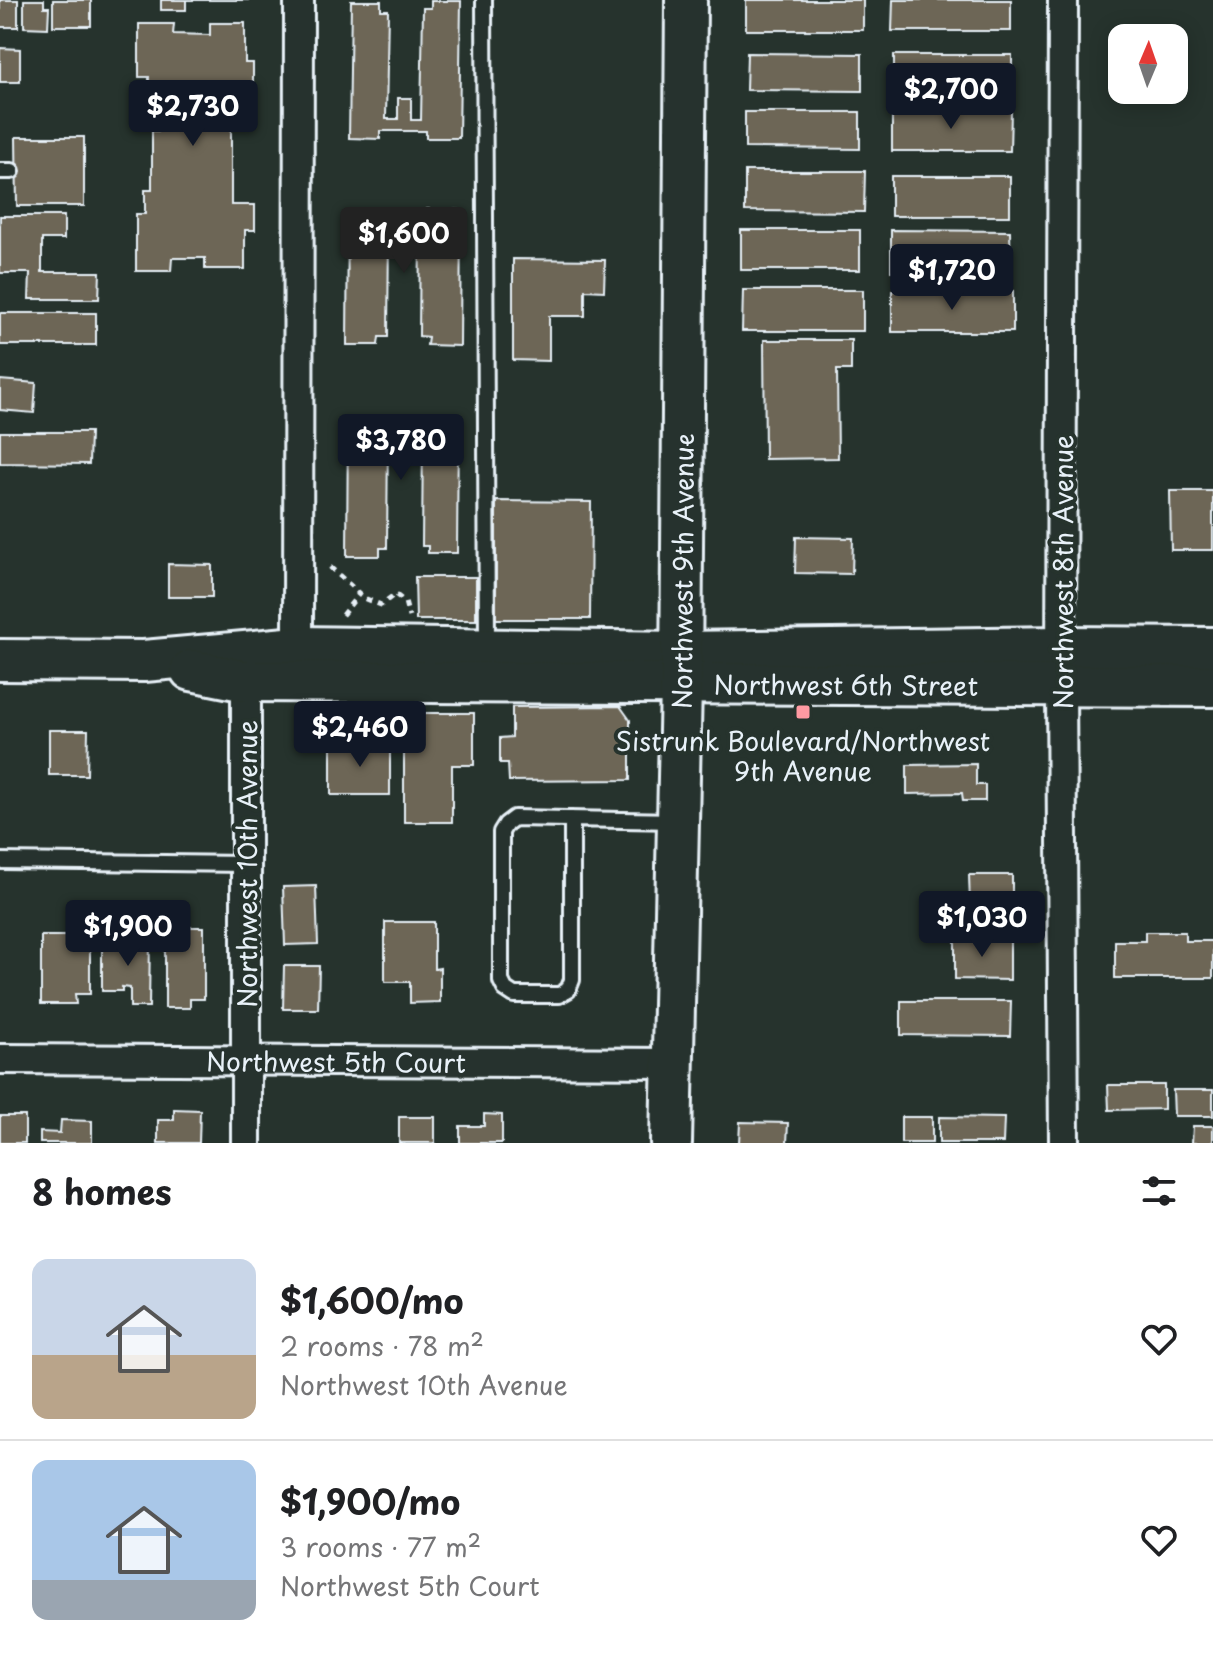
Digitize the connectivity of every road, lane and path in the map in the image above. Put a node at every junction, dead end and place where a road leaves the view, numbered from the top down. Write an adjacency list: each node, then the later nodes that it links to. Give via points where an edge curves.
1 (299, 0): 9 (street)
2 (484, 0): 11 (lane)
3 (686, 0): 15 (street, Northwest 9th Avenue)
4 (1063, 0): 14 (street, Northwest 8th Avenue)
5 (330, 567): 6 (path)
6 (359, 594): 7 (path); 8 (path, via 381,605 395,594 405,602)
7 (339, 618)
8 (413, 630)
9 (298, 647): 11 (street, Northwest 6th Street); 13 (street, Northwest 6th Street)
10 (1213, 648): 14 (street, Northwest 6th Street)
11 (487, 650): 15 (street, Northwest 6th Street)
12 (0, 660): 13 (street, Northwest 6th Street)
13 (144, 661): 16 (street, Northwest 6th Street)
14 (1061, 666): 15 (street, Northwest 6th Street); 17 (street, Northwest 6th Street); 27 (street, Northwest 8th Avenue)
15 (681, 668): 16 (street, Northwest 6th Street); 19 (street, Northwest 9th Avenue)
16 (246, 681): 21 (street, Northwest 10th Avenue)
17 (1213, 686)
18 (572, 819): 18 (lane, via 514,818 501,832 501,981 514,995 559,995 572,980); 19 (lane)
19 (678, 821): 24 (street, Northwest 9th Avenue)
20 (0, 861): 21 (lane)
21 (246, 864): 23 (street, Northwest 10th Avenue)
22 (0, 1059): 23 (street, Northwest 5th Court)
23 (247, 1062): 24 (street, Northwest 5th Court); 25 (street, Northwest 10th Avenue)
24 (671, 1063): 26 (street, Northwest 9th Avenue)
25 (246, 1143)
26 (671, 1143)
27 (1064, 1143)

